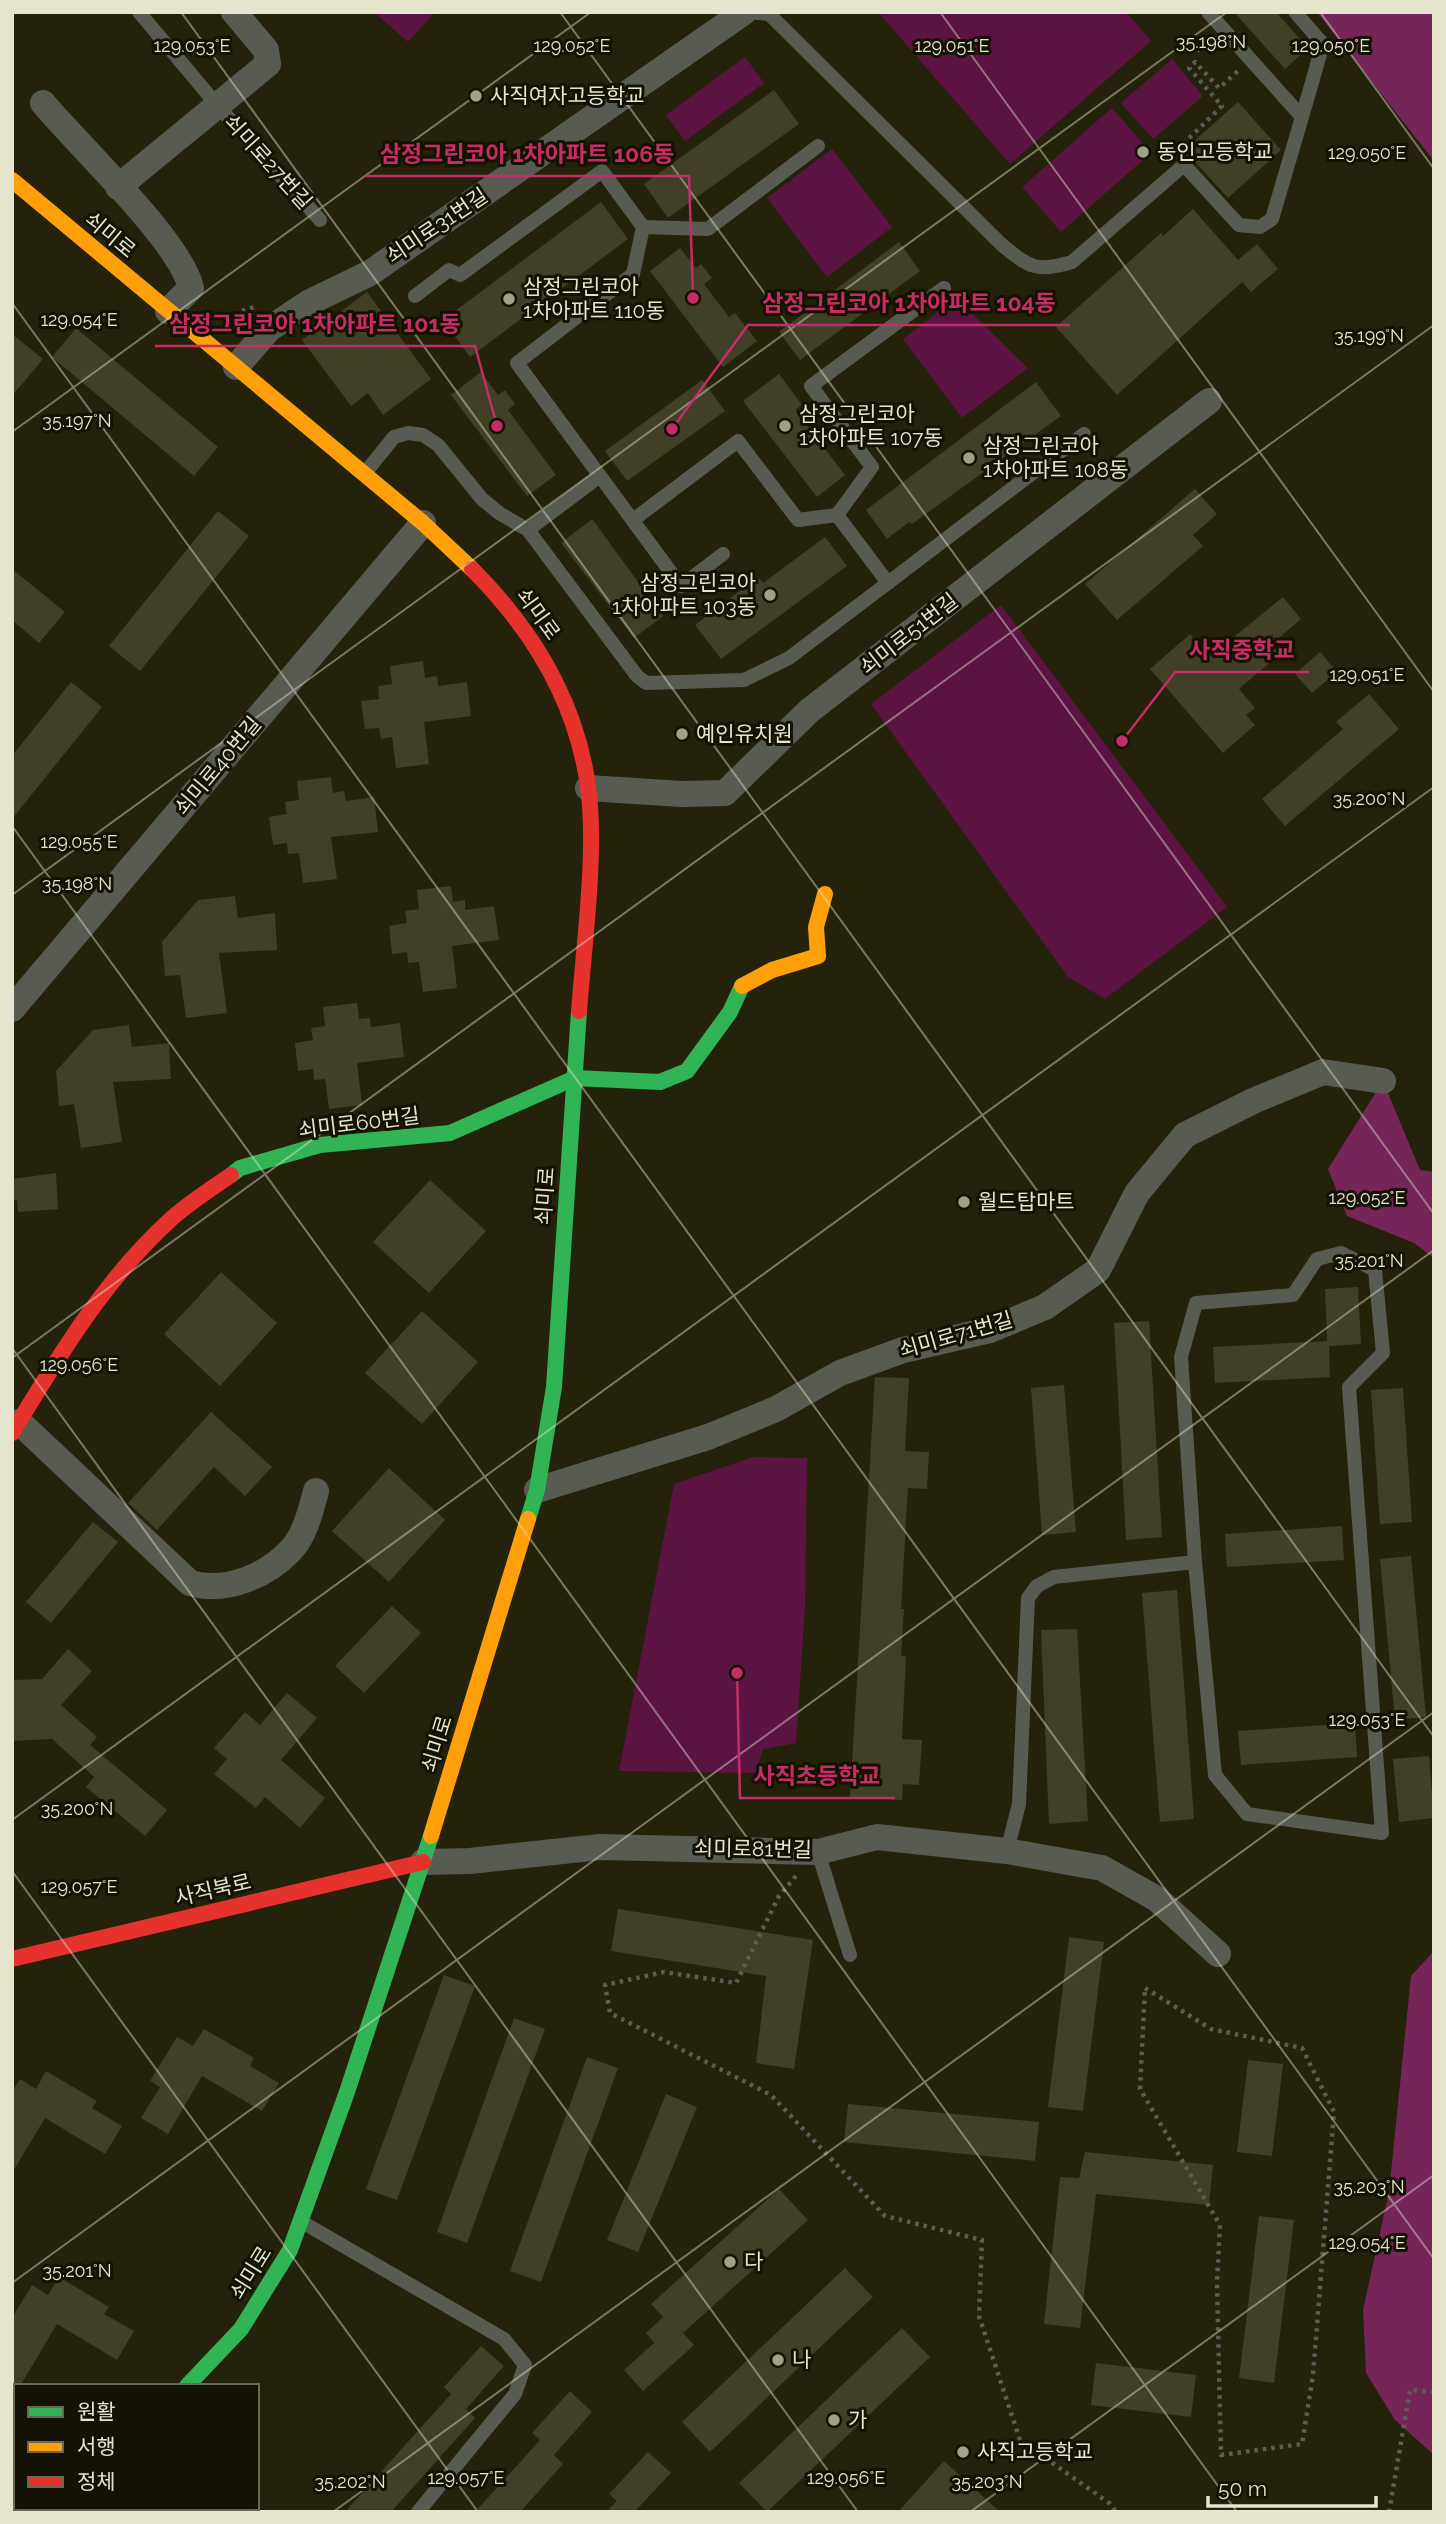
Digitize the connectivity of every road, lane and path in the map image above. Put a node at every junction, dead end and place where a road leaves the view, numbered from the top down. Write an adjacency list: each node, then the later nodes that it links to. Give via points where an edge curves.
1 (139, 12): 8 (lane, 쇠미로27번길)
2 (234, 12): 8 (street, 쇠미로27번길, via 266,50 268,64)
3 (744, 12): 9 (lane, via 769,14 1029,267 1052,268 1072,262 1184,165 1239,225 1260,227 1272,219); 19 (street, 쇠미로31번길, via 370,273 308,303 269,330)
4 (1208, 12): 6 (lane)
5 (1295, 12): 9 (lane, via 1323,44)
6 (1250, 60): 9 (lane); 11 (path, via 1219,88 1195,62 1189,68 1222,106 1178,146)
7 (43, 103): 13 (street)
8 (216, 106): 13 (street, 쇠미로27번길); 14 (lane, 쇠미로27번길)
9 (1301, 117)
10 (818, 146): 15 (lane, via 708,229)
11 (1175, 157)
12 (12, 180): 18 (main road, 쇠미로)
13 (118, 187): 18 (street, via 187,270 191,288)
14 (320, 219)
15 (643, 227): 17 (lane, via 602,171 460,275 449,270); 23 (lane, via 633,274 517,363)
16 (944, 288): 24 (lane, via 811,386 873,467)
17 (415, 296)
18 (168, 311): 19 (main road, 쇠미로)
19 (236, 367): 22 (main road, 쇠미로)
20 (1209, 401): 30 (street, 쇠미로51번길, via 809,711 725,793)
21 (1084, 434): 29 (lane)
22 (364, 474): 26 (main road, 쇠미로); 27 (lane, via 394,437 423,435 438,445 490,506)
23 (600, 476): 25 (lane); 27 (lane)
24 (837, 515): 25 (lane, via 798,520 738,441); 29 (lane)
25 (633, 520): 28 (lane, via 681,586)
26 (423, 523): 30 (main road, 쇠미로, via 485,580 552,670 575,729); 32 (street, 쇠미로40번길)
27 (528, 530): 29 (lane, via 646,683 744,680 789,658)
28 (723, 554)
29 (888, 583)
30 (588, 788): 33 (main road, 쇠미로, via 589,862)
31 (825, 894): 33 (main road, via 816,927 818,956 772,970 738,988 730,1012 687,1071 660,1082)
32 (12, 1009)
33 (575, 1078): 35 (main road, 쇠미로60번길, via 450,1133 320,1145 240,1168 173,1218 124,1267 65,1345); 36 (main road, 쇠미로, via 554,1387)
34 (1383, 1082): 36 (street, 쇠미로71번길, via 1323,1072 1185,1135 1137,1193 1098,1270 1045,1307 990,1330 903,1350 840,1373 776,1409 708,1437)
35 (15, 1427): 37 (street, via 190,1583 208,1588 251,1577 292,1550)
36 (537, 1490): 41 (main road, 쇠미로)
37 (316, 1491)
38 (1195, 1562): 38 (lane, via 1181,1357 1196,1303 1293,1295 1317,1259 1341,1253 1375,1270 1383,1353 1349,1387 1382,1833 1247,1814 1214,1775); 40 (lane, via 1054,1577 1037,1586 1028,1598 1019,1804)
39 (818, 1852): 40 (street, 쇠미로81번길, via 877,1837); 41 (street, 쇠미로81번길, via 600,1847); 43 (lane); 51 (path, via 779,1896 736,1983 664,1972 605,1984 610,2013 771,2095 885,2216 982,2240 979,2316 1020,2440)
40 (1007, 1852): 42 (street, 쇠미로81번길, via 1102,1868 1157,1899)
41 (423, 1862): 44 (main road, 사직북로); 46 (main road, 쇠미로, via 348,2092)
42 (1218, 1954)
43 (850, 1955)
44 (12, 1959)
45 (1302, 2048): 45 (path, via 1334,2112 1313,2375 1302,2444 1221,2455 1220,2225 1140,2089 1145,1987 1210,2029)
46 (300, 2221): 47 (main road, 쇠미로, via 290,2250 242,2329); 50 (lane, via 504,2339 525,2365 515,2394)
47 (189, 2384)
48 (1434, 2392): 49 (path, via 1410,2390)
49 (1388, 2511)
50 (418, 2512)
51 (1116, 2512)

